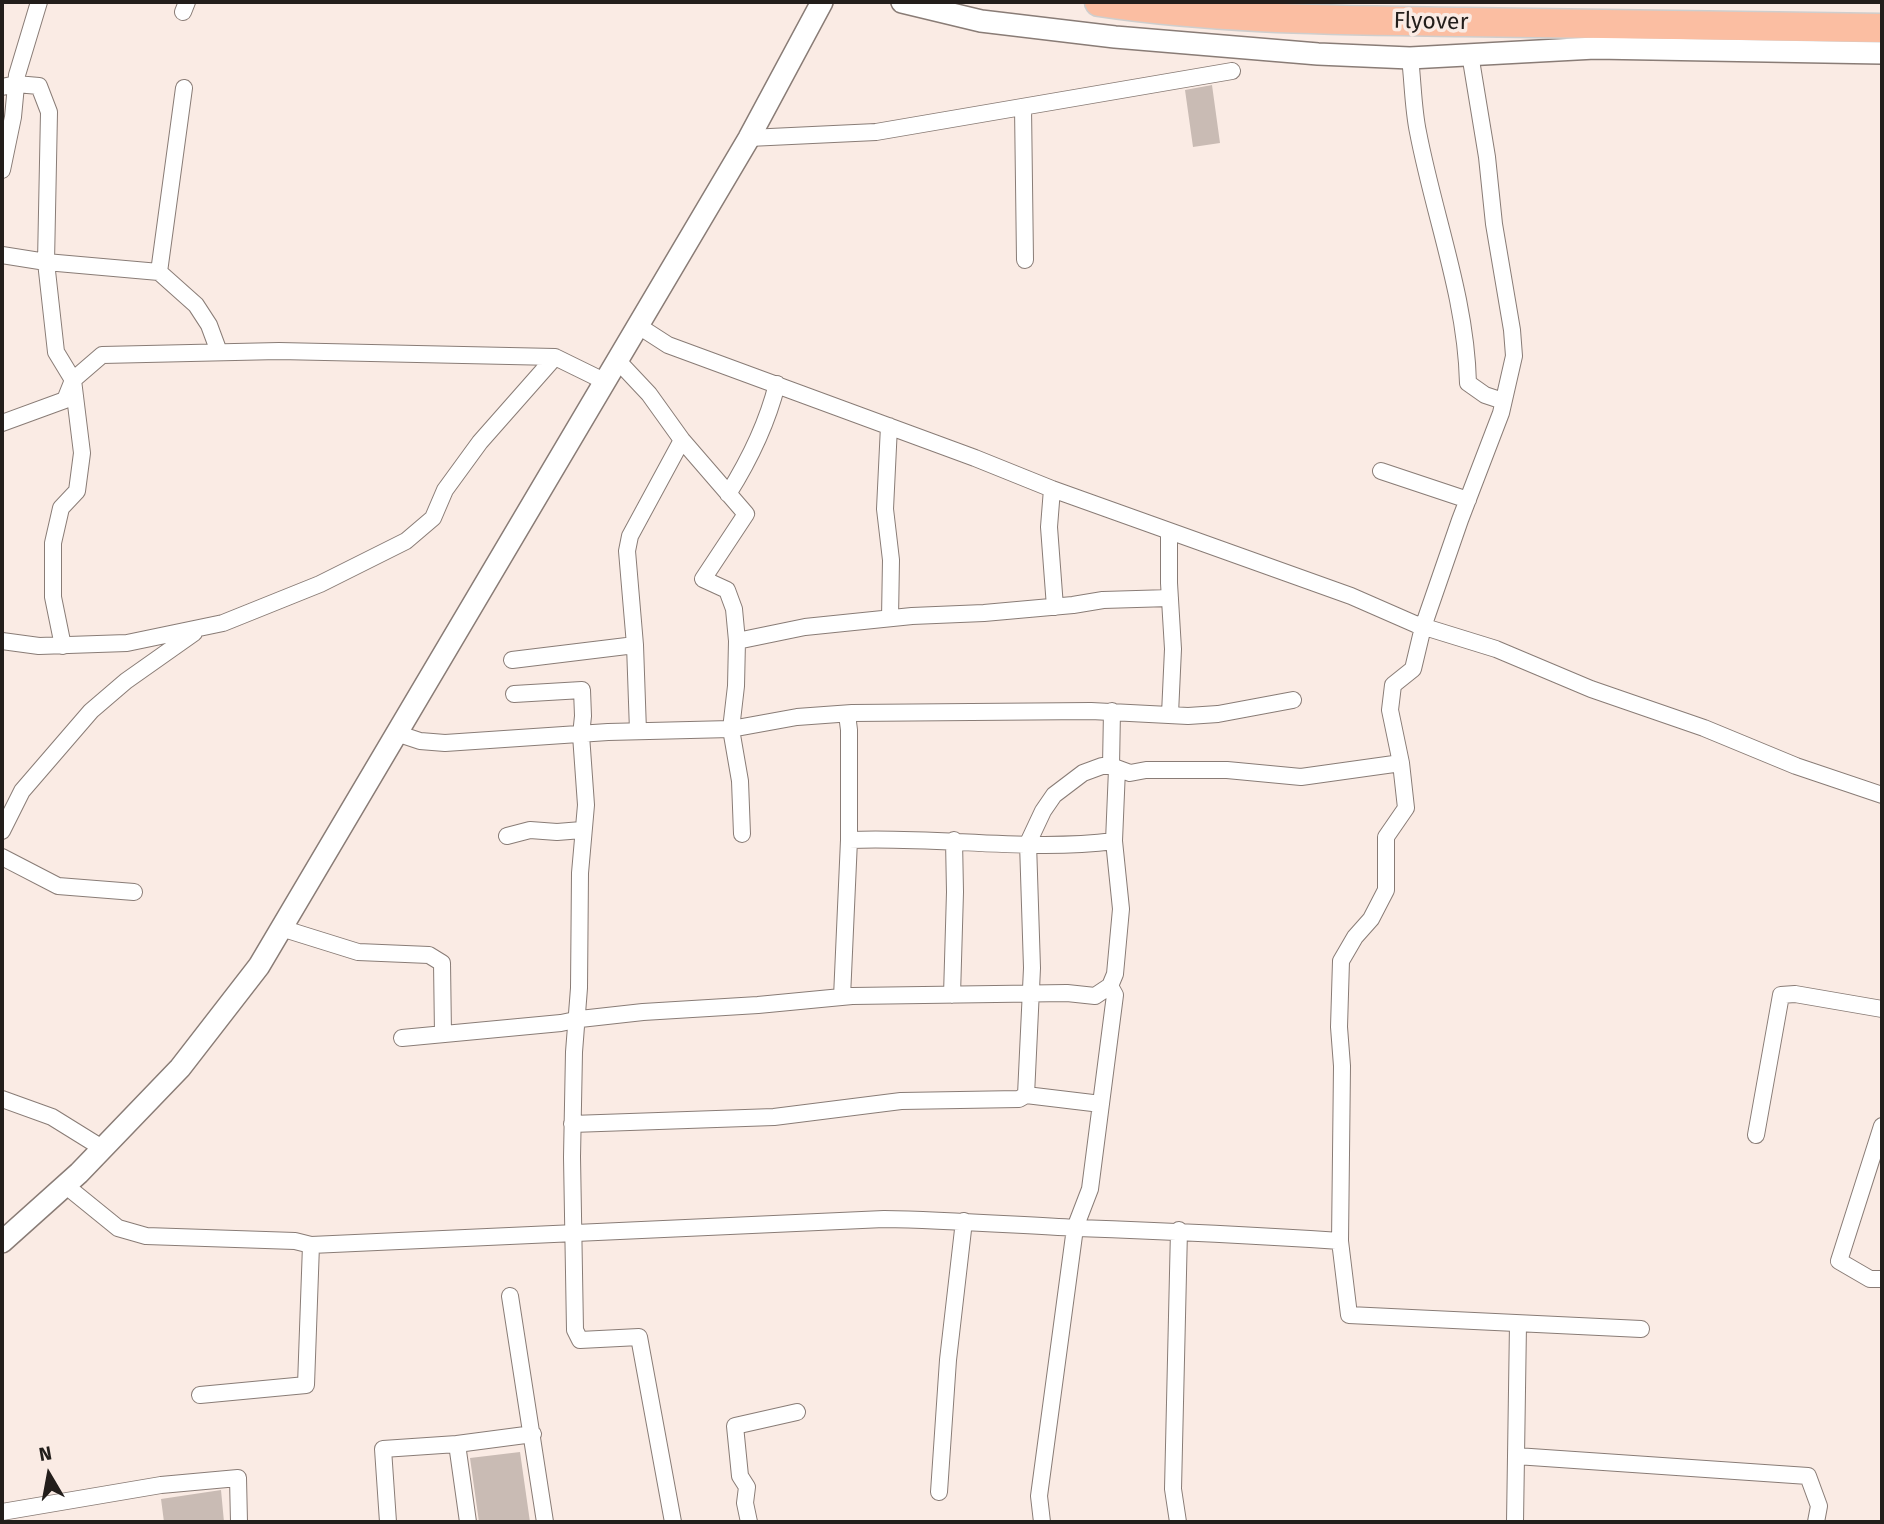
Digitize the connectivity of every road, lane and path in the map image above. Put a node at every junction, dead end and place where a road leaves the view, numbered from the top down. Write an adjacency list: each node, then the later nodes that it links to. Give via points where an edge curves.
1 (39, 2): 11 (street, via 17,75)
2 (822, 2): 14 (street)
3 (902, 2): 9 (street, via 981,21 1115,37)
4 (1099, 2): 6 (highway, Flyover, via 1277,18 1462,22)
5 (1882, 27): 6 (highway, Flyover)
6 (1595, 37): 7 (street); 8 (street)
7 (1882, 53)
8 (1469, 54): 9 (street); 27 (street, via 1512,330 1514,356)
9 (1410, 58): 27 (street, via 1418,131 1450,257 1468,383)
10 (1232, 71): 13 (street)
11 (9, 85): 15 (street, via 13,117); 18 (street, via 39,86 49,112)
12 (184, 88): 19 (street)
13 (1023, 107): 14 (street, via 876,132); 17 (street)
14 (750, 138): 20 (street)
15 (2, 170)
16 (2, 254): 18 (street)
17 (1025, 260)
18 (46, 262): 19 (street); 24 (street, via 56,352)
19 (159, 272): 21 (street, via 196,305)
20 (636, 325): 23 (street); 26 (street, via 668,345)
21 (219, 352): 22 (street); 24 (street, via 102,355)
22 (555, 357): 25 (street); 40 (street, via 481,442 445,490 433,518 406,541 320,584 223,624)
23 (617, 360): 25 (street); 30 (street)
24 (74, 380): 28 (street, via 65,400); 44 (street, via 81,470 77,491 61,508 53,543 53,597)
25 (604, 381): 53 (street)
26 (777, 384): 29 (street); 33 (street, via 769,418)
27 (1503, 401): 34 (street)
28 (2, 423)
29 (890, 426): 32 (street); 38 (street, via 885,509 891,560)
30 (682, 440): 33 (street); 43 (street, via 630,536 627,551)
31 (1381, 471): 34 (street)
32 (1052, 489): 35 (street); 37 (street, via 1049,527)
33 (728, 494): 42 (street, via 746,514 703,579 727,590)
34 (1468, 500): 39 (street)
35 (1169, 532): 36 (street); 39 (street, via 1351,596)
36 (1170, 598): 37 (street); 50 (street)
37 (1055, 607): 38 (street)
38 (890, 618): 42 (street, via 805,627)
39 (1423, 627): 55 (street, via 1413,669 1393,685 1390,710); 57 (street, via 1496,649 1591,689)
40 (202, 628): 44 (street, via 127,643); 59 (street, via 91,711 22,790)
41 (2, 641): 44 (street)
42 (737, 641): 51 (street)
43 (635, 645): 45 (street); 52 (street)
44 (63, 646)
45 (512, 660)
46 (514, 694): 54 (street, via 582,690)
47 (1293, 700): 50 (street, via 1219,714)
48 (1112, 711): 49 (street); 50 (street); 56 (street)
49 (846, 714): 51 (street); 62 (street)
50 (1170, 714)
51 (731, 729): 52 (street); 60 (street)
52 (638, 731): 54 (street)
53 (396, 733): 54 (street, via 445,743); 68 (street)
54 (581, 734): 58 (street, via 586,805)
55 (1401, 762): 56 (street, via 1301,777 1227,770 1130,773); 89 (street, via 1406,808 1386,838 1386,890 1341,961)
56 (1114, 768): 64 (street); 65 (street, via 1102,766 1083,773 1054,795)
57 (1882, 795)
58 (582, 830): 61 (street, via 530,830); 74 (street)
59 (2, 831)
60 (743, 834)
61 (507, 836)
62 (849, 840): 63 (street); 72 (street)
63 (954, 840): 65 (street); 71 (street)
64 (1114, 841): 65 (street); 69 (street, via 1121,909)
65 (1028, 843): 70 (street)
66 (2, 857): 67 (street, via 58,886)
67 (134, 892)
68 (281, 928): 75 (street, via 358,952 429,955 442,963); 83 (street, via 259,966 180,1068)
69 (1110, 986): 70 (street, via 1096,996); 79 (street, via 1115,995)
70 (1030, 993): 71 (street); 77 (street)
71 (952, 995): 72 (street)
72 (842, 997): 74 (street)
73 (1882, 1009): 82 (street, via 1781,995)
74 (576, 1021): 75 (street); 80 (street)
75 (443, 1034): 76 (street)
76 (402, 1038)
77 (1026, 1096): 79 (street); 80 (street, via 901,1101 774,1117)
78 (2, 1099): 83 (street, via 52,1117)
79 (1101, 1104): 86 (street, via 1090,1189)
80 (572, 1124): 88 (street)
81 (1882, 1126): 92 (street, via 1839,1261 1870,1279)
82 (1756, 1135)
83 (102, 1148): 84 (street)
84 (65, 1185): 90 (street); 91 (street, via 118,1228 146,1236)
85 (964, 1220): 86 (street); 88 (street, via 884,1219); 101 (street)
86 (1075, 1227): 87 (street); 109 (street, via 1040,1496)
87 (1179, 1230): 89 (street); 110 (street, via 1173,1489)
88 (572, 1234): 91 (street); 107 (street, via 575,1330 580,1340 639,1337)
89 (1340, 1241): 94 (street, via 1349,1315)
90 (2, 1242)
91 (311, 1245): 96 (street, via 306,1385)
92 (1882, 1279)
93 (510, 1296): 98 (street)
94 (1518, 1324): 95 (street); 100 (street)
95 (1641, 1329)
96 (200, 1395)
97 (797, 1412): 108 (street, via 735,1426)
98 (533, 1434): 99 (street); 106 (street)
99 (457, 1444): 104 (street, via 383,1449); 105 (street)
100 (1516, 1456): 111 (street); 112 (street, via 1808,1476 1819,1506)
101 (939, 1492)
102 (2, 1512): 103 (street, via 161,1485 238,1478)
103 (239, 1522)
104 (388, 1522)
105 (468, 1522)
106 (545, 1522)
107 (673, 1522)
108 (749, 1522)
109 (1042, 1522)
110 (1178, 1522)
111 (1515, 1522)
112 (1816, 1522)

